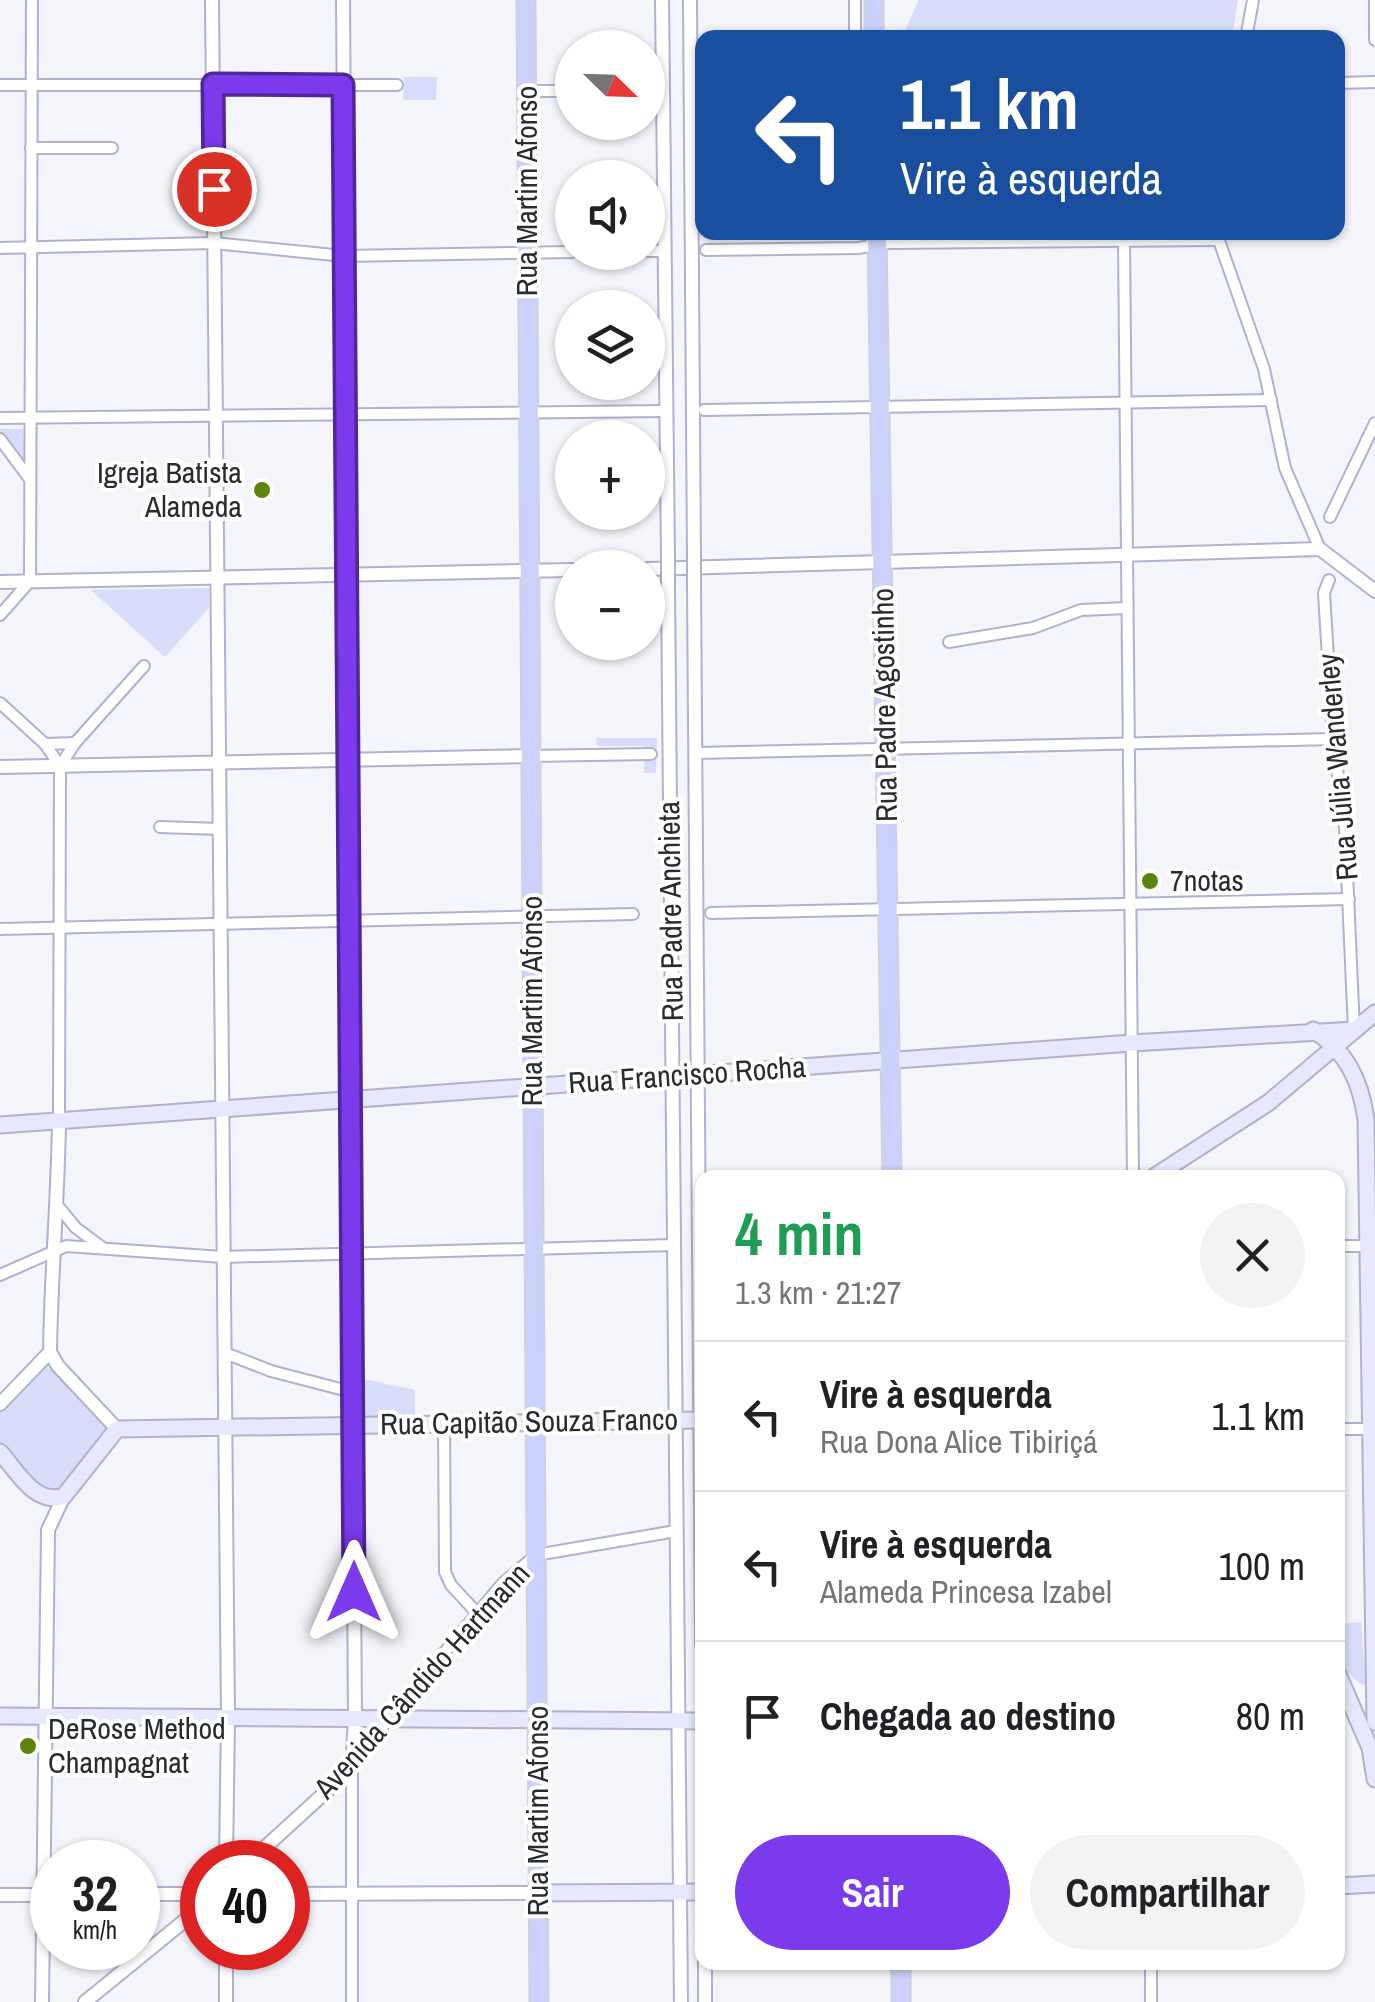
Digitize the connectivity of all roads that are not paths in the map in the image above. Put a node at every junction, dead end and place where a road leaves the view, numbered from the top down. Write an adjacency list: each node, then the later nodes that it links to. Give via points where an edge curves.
1 (32, 0): 21 (street)
2 (212, 0): 18 (street)
3 (342, 0): 22 (street)
4 (526, 0): 23 (main road, Rua Martim Afonso)
5 (662, 0): 11 (street, Rua Padre Anchieta)
6 (690, 0): 69 (street, Rua Padre Anchieta, bridge)
7 (854, 0): 12 (street)
8 (874, 0): 13 (main road)
9 (1253, 0): 14 (street)
10 (1374, 0): 15 (street)
11 (662, 30)
12 (855, 30)
13 (874, 30)
14 (1247, 30)
15 (1375, 40)
16 (1345, 82): 17 (street)
17 (1375, 82)
18 (213, 84): 21 (street); 22 (street); 33 (street)
19 (397, 84): 22 (street)
20 (0, 85): 21 (street)
21 (32, 85): 25 (street)
22 (343, 85): 40 (street)
23 (526, 91): 24 (street); 39 (main road, Rua Martim Afonso)
24 (555, 91)
25 (32, 148): 26 (street); 35 (street)
26 (112, 148)
27 (873, 240): 36 (street, via 858,248)
28 (877, 240): 43 (main road, Rua Padre Agostinho)
29 (1042, 240): 32 (street)
30 (1143, 240): 32 (street)
31 (1218, 240): 41 (street)
32 (1124, 241): 42 (street)
33 (214, 243): 35 (street); 40 (street); 48 (street)
34 (0, 248): 35 (street)
35 (31, 248): 50 (street)
36 (706, 250)
37 (665, 251): 45 (street, Rua Padre Anchieta)
38 (555, 252): 39 (street)
39 (527, 253): 40 (street); 46 (main road, Rua Martim Afonso)
40 (344, 256): 47 (street)
41 (1271, 400): 42 (street); 55 (street, via 1285,468)
42 (1125, 403): 43 (street); 56 (street)
43 (880, 407): 44 (street); 57 (main road, Rua Padre Agostinho)
44 (704, 410)
45 (666, 411): 46 (street); 70 (street, Rua Padre Anchieta, bridge)
46 (528, 412): 47 (street); 60 (main road, Rua Martim Afonso)
47 (346, 415): 48 (street); 61 (street)
48 (216, 416): 50 (street); 62 (street)
49 (0, 418): 50 (street)
50 (30, 418): 53 (street)
51 (1375, 423): 54 (street)
52 (0, 439): 53 (street)
53 (30, 480): 64 (street)
54 (1330, 516)
55 (1320, 549): 56 (street); 66 (street)
56 (1127, 556): 57 (street); 67 (street)
57 (883, 564): 58 (street); 78 (main road, Rua Padre Agostinho)
58 (665, 569)
59 (555, 570): 60 (street)
60 (529, 571): 61 (street); 81 (main road, Rua Martim Afonso)
61 (346, 575): 62 (street); 82 (street)
62 (217, 578): 64 (street); 83 (street)
63 (1330, 580): 74 (street, Rua Júlia Wanderley, via 1324,593)
64 (30, 581): 65 (street); 68 (street)
65 (0, 582)
66 (1374, 594)
67 (1128, 608): 71 (street, via 1080,610 1033,628); 77 (street)
68 (0, 615)
69 (695, 625): 70 (street); 79 (street, Rua Padre Anchieta)
70 (668, 626): 105 (street, Rua Padre Anchieta)
71 (949, 642)
72 (144, 666): 75 (street)
73 (0, 704): 76 (street)
74 (1333, 739): 77 (street); 88 (street, Rua Júlia Wanderley)
75 (75, 743): 76 (street); 84 (street)
76 (45, 744): 84 (street)
77 (1129, 744): 78 (street); 89 (street)
78 (886, 749): 79 (street); 90 (main road, Rua Padre Agostinho)
79 (696, 753): 104 (street, Rua Padre Anchieta)
80 (651, 754): 81 (street)
81 (530, 756): 82 (street); 93 (main road, Rua Martim Afonso)
82 (348, 760): 83 (street); 94 (street)
83 (219, 763): 84 (street); 87 (street)
84 (60, 766): 85 (street); 96 (street)
85 (0, 767)
86 (160, 826): 87 (street)
87 (220, 829): 95 (street)
88 (1349, 899): 89 (street); 100 (street, Rua Júlia Wanderley)
89 (1130, 904): 90 (street); 101 (street)
90 (888, 909): 91 (street); 103 (main road, Rua Padre Agostinho)
91 (711, 913)
92 (634, 914): 93 (street)
93 (532, 916): 94 (street); 107 (main road, Rua Martim Afonso)
94 (349, 921): 95 (street); 108 (street)
95 (220, 924): 96 (street); 109 (street)
96 (59, 927): 97 (street); 110 (street)
97 (0, 928)
98 (1375, 1012): 100 (main road)
99 (1313, 1030): 100 (main road, Rua Francisco Rocha); 101 (main road, Rua Francisco Rocha); 102 (main road)
100 (1354, 1030): 102 (main road); 106 (main road, Rua Júlia Wanderley)
101 (1132, 1043): 103 (main road, Rua Francisco Rocha); 114 (street)
102 (1335, 1046): 106 (main road, Rua Júlia Wanderley); 115 (main road, via 1268,1102)
103 (890, 1060): 104 (main road, Rua Francisco Rocha); 113 (main road, Rua Padre Agostinho)
104 (698, 1074): 105 (main road, Rua Francisco Rocha); 112 (street, Rua Padre Anchieta)
105 (672, 1076): 107 (main road, Rua Francisco Rocha); 117 (street, Rua Padre Anchieta)
106 (1362, 1084): 119 (main road, Rua Júlia Wanderley)
107 (533, 1086): 108 (main road, Rua Francisco Rocha); 121 (main road, Rua Martim Afonso)
108 (350, 1099): 109 (main road, Rua Francisco Rocha); 123 (street)
109 (222, 1109): 110 (main road, Rua Francisco Rocha); 124 (street)
110 (59, 1121): 111 (main road, Rua Francisco Rocha); 116 (street)
111 (0, 1125)
112 (700, 1170)
113 (892, 1170)
114 (1133, 1170)
115 (1164, 1170)
116 (57, 1204): 120 (street); 122 (street)
117 (674, 1245): 121 (street); 130 (street, Rua Padre Anchieta)
118 (1345, 1246): 119 (street)
119 (1372, 1246): 138 (main road, Rua Júlia Wanderley)
120 (104, 1248): 122 (street); 124 (street)
121 (534, 1248): 123 (street); 132 (main road, Rua Martim Afonso)
122 (51, 1251): 125 (street); 126 (street)
123 (351, 1253): 124 (street); 128 (street)
124 (224, 1256): 127 (street)
125 (0, 1275)
126 (50, 1352): 129 (street); 136 (street)
127 (224, 1353): 128 (street); 135 (street)
128 (352, 1392): 134 (street)
129 (0, 1404)
130 (675, 1420): 131 (main road, Rua Capitão Souza Franco); 132 (main road, Rua Capitão Souza Franco); 141 (street, Rua Padre Anchieta)
131 (695, 1420)
132 (535, 1422): 133 (main road, Rua Capitão Souza Franco); 142 (main road, Rua Martim Afonso)
133 (444, 1424): 134 (main road, Rua Capitão Souza Franco); 143 (street, via 445,1572)
134 (352, 1425): 135 (main road, Rua Capitão Souza Franco); 151 (street)
135 (225, 1427): 136 (main road, Rua Capitão Souza Franco); 150 (street)
136 (116, 1429): 140 (main road)
137 (1345, 1429): 138 (street)
138 (1372, 1429): 145 (main road, Rua Júlia Wanderley)
139 (0, 1452): 140 (main road, via 38,1494)
140 (64, 1496): 149 (street, via 48,1530)
141 (676, 1531): 142 (street, Avenida Cândido Hartmann); 155 (street, Rua Padre Anchieta)
142 (536, 1555): 143 (street, Avenida Cândido Hartmann); 154 (main road, Rua Martim Afonso)
143 (477, 1613): 153 (street, Avenida Cândido Hartmann)
144 (1345, 1683): 145 (main road, via 1360,1691)
145 (1373, 1686): 147 (main road, Rua Júlia Wanderley)
146 (1345, 1690): 152 (main road)
147 (1374, 1711): 152 (street, via 1361,1711)
148 (0, 1716): 149 (main road)
149 (46, 1716): 150 (main road); 159 (street)
150 (228, 1718): 151 (main road); 160 (street)
151 (354, 1718): 153 (main road); 157 (street)
152 (1358, 1718): 158 (main road)
153 (388, 1719): 154 (main road); 157 (street, Avenida Cândido Hartmann)
154 (538, 1720): 155 (main road); 164 (main road, Rua Martim Afonso)
155 (678, 1721): 156 (main road); 165 (street, Rua Padre Anchieta)
156 (695, 1721)
157 (352, 1768): 161 (street, Avenida Cândido Hartmann); 168 (street)
158 (1374, 1773)
159 (47, 1840)
160 (227, 1840)
161 (272, 1840)
162 (1375, 1884): 163 (main road)
163 (1345, 1886)
164 (538, 1892): 165 (main road); 168 (street); 181 (main road, Rua Martim Afonso)
165 (680, 1892): 166 (main road); 182 (street, Rua Padre Anchieta)
166 (695, 1892)
167 (310, 1894): 168 (street)
168 (352, 1894): 180 (street)
169 (0, 1895): 170 (street)
170 (30, 1895)
171 (180, 1924): 178 (street)
172 (44, 1970): 177 (street)
173 (226, 1970): 179 (street)
174 (705, 1970): 183 (street)
175 (901, 1970): 184 (main road)
176 (1151, 1970): 185 (street)
177 (42, 2002)
178 (86, 2002)
179 (226, 2002)
180 (352, 2002)
181 (540, 2002)
182 (681, 2002)
183 (706, 2002)
184 (902, 2002)
185 (1151, 2002)

